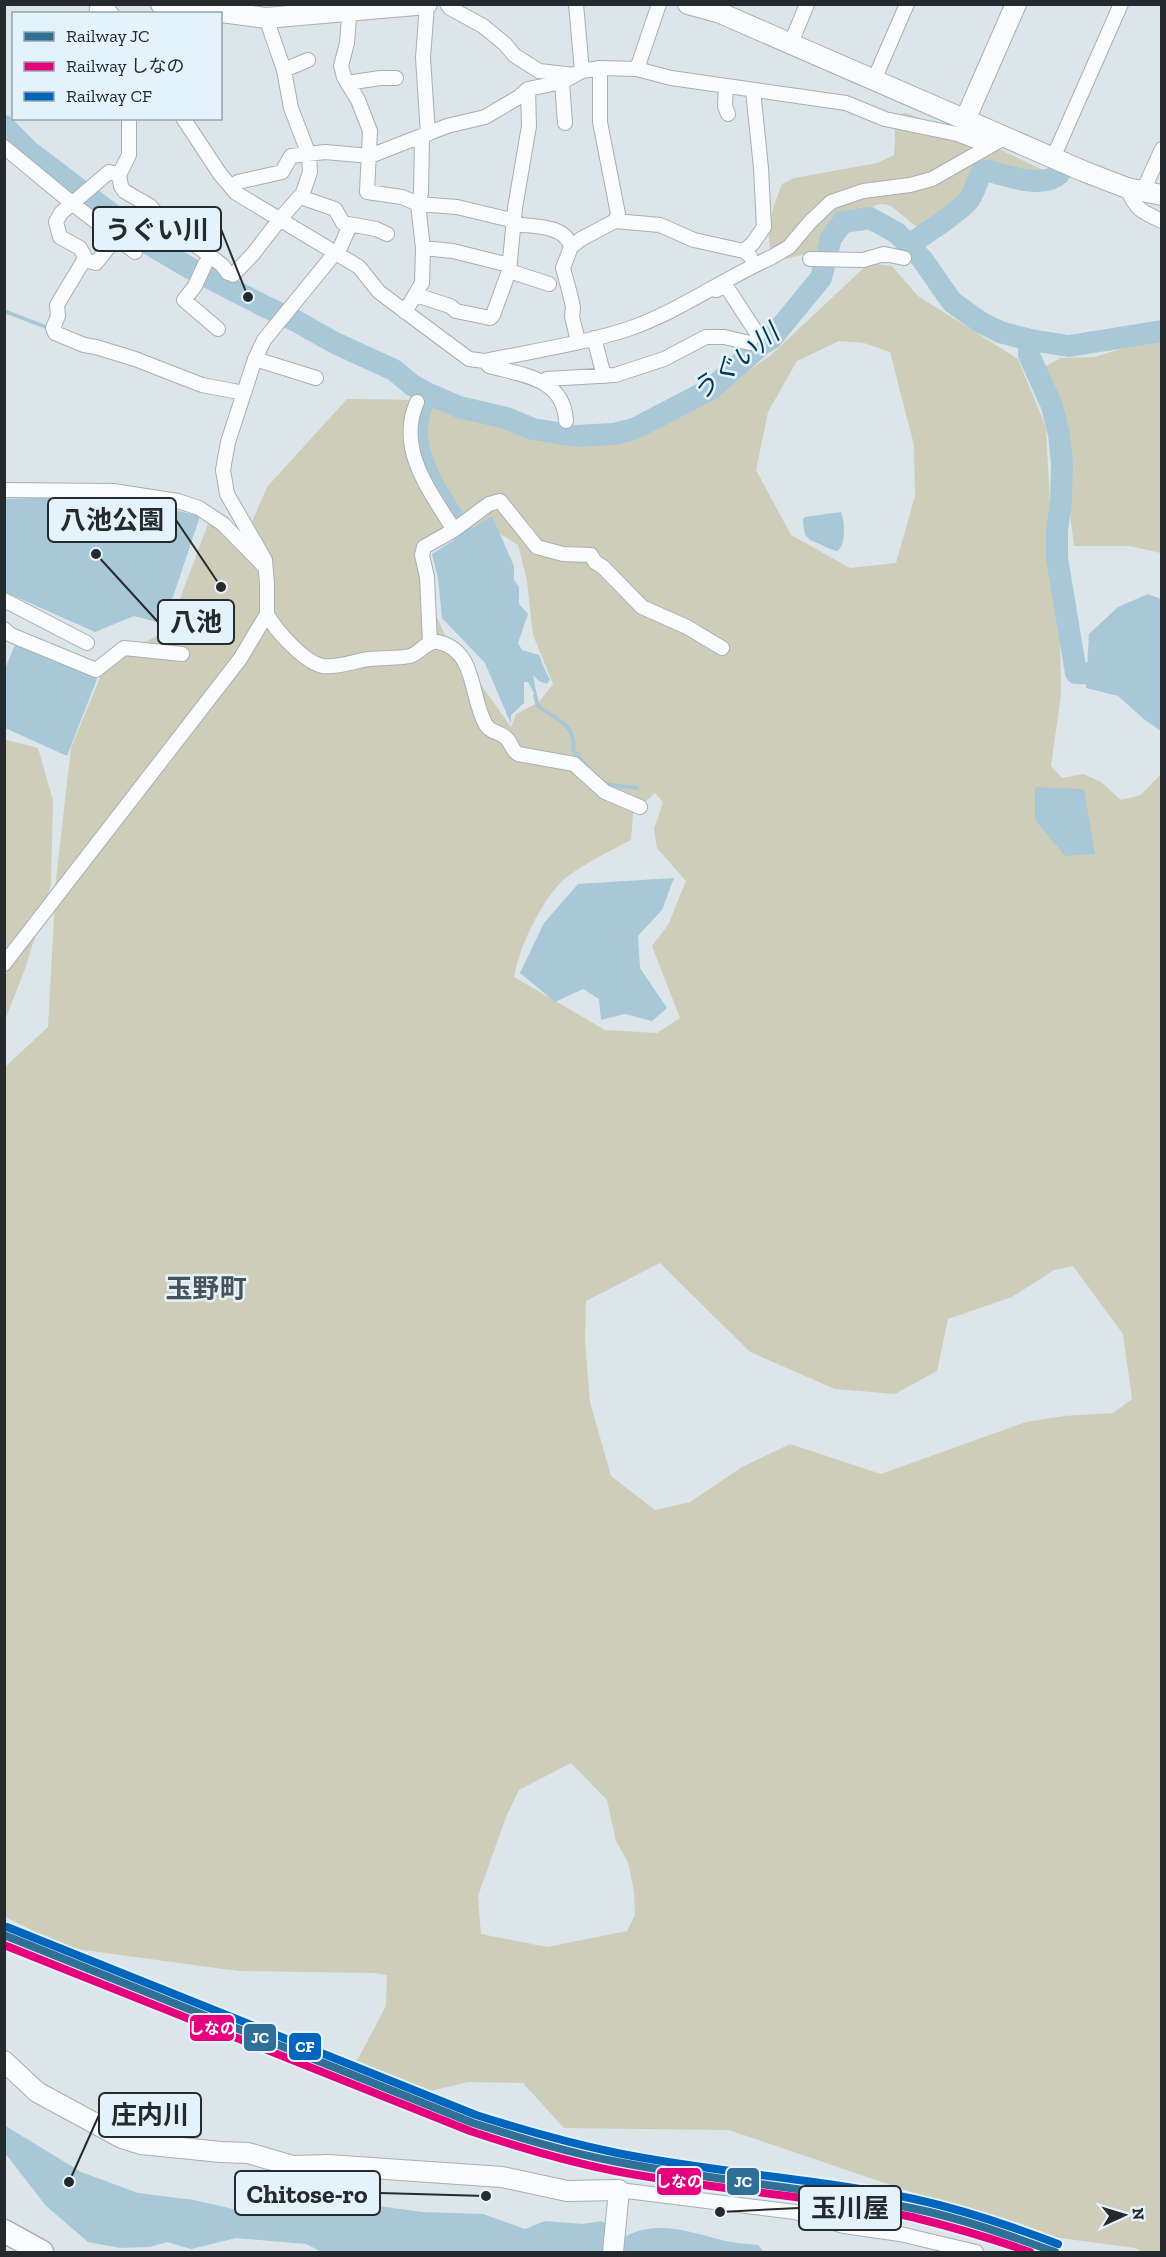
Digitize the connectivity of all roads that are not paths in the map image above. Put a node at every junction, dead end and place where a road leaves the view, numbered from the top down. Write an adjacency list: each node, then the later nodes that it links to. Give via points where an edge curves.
1 (161, 4): 12 (street)
2 (427, 4): 11 (street); 32 (street, via 423,58)
3 (447, 4): 19 (street, via 483,26 538,71)
4 (576, 4): 19 (street)
5 (659, 4): 17 (street)
6 (688, 4): 14 (street, via 718,12)
7 (807, 4): 14 (street)
8 (907, 4): 21 (street)
9 (1016, 4): 30 (street)
10 (1121, 4): 38 (street)
11 (349, 8): 13 (street); 23 (street, via 341,66)
12 (201, 9): 13 (street)
13 (266, 18): 18 (street)
14 (791, 44): 21 (street)
15 (308, 60): 18 (street)
16 (600, 68): 17 (street); 19 (street); 46 (street, via 600,122 618,209)
17 (637, 69): 24 (street)
18 (284, 70): 36 (street, via 291,108)
19 (578, 73): 22 (street)
20 (396, 78): 23 (street)
21 (874, 80): 30 (street)
22 (562, 82): 25 (street); 31 (street)
23 (347, 84): 37 (street, via 370,131)
24 (726, 86): 26 (street); 27 (street)
25 (528, 89): 32 (street, via 485,117); 48 (street, via 529,126)
26 (753, 90): 33 (street, via 846,103 885,119); 54 (street, via 764,226)
27 (728, 114)
28 (129, 120): 39 (street, via 129,155)
29 (184, 120): 40 (street)
30 (965, 120): 33 (street)
31 (565, 123)
32 (425, 135): 37 (street); 44 (street)
33 (997, 142): 38 (street); 61 (street, via 932,179 863,191 831,202 789,247)
34 (4, 147): 43 (street)
35 (1161, 149): 41 (street)
36 (309, 155): 37 (street, via 325,152); 40 (street, via 291,156 282,172); 42 (street, via 310,172)
37 (370, 156): 44 (street, via 367,192 402,196)
38 (1053, 158): 41 (street)
39 (119, 175): 43 (street, via 109,172); 45 (street, via 124,190 150,206 231,274 253,254)
40 (231, 187): 45 (street)
41 (1144, 192): 47 (street, via 1133,204)
42 (300, 197): 45 (street); 49 (street, via 334,209 343,223)
43 (73, 204): 51 (street); 59 (street, via 56,222 60,237 80,248)
44 (418, 204): 48 (street, via 457,207); 53 (street)
45 (279, 219): 56 (street)
46 (615, 221): 52 (street); 54 (street, via 660,225 694,240)
47 (1161, 221)
48 (515, 222): 52 (street, via 551,228); 62 (street)
49 (350, 225): 50 (street); 56 (street)
50 (387, 234)
51 (116, 238): 55 (street); 59 (street, via 96,263)
52 (571, 247): 69 (street, via 563,268)
53 (423, 248): 62 (street, via 453,251); 65 (street, via 422,283)
54 (744, 251): 61 (street)
55 (135, 252)
56 (336, 254): 66 (street, via 358,267 379,292); 70 (street, via 264,340)
57 (904, 258): 58 (street, via 884,254 863,260)
58 (810, 259)
59 (84, 260): 75 (street, via 57,305 55,333 202,385)
60 (205, 264): 67 (street, via 184,300)
61 (758, 264): 64 (street)
62 (509, 268): 63 (street); 65 (street, via 490,318 456,311)
63 (549, 284)
64 (713, 287): 68 (street, via 651,319); 72 (street, via 716,290 726,286 754,340 706,337 664,359)
65 (416, 295): 66 (street)
66 (405, 312): 71 (street, via 469,359)
67 (218, 328)
68 (594, 338): 69 (street); 72 (street)
69 (578, 341): 71 (street)
70 (255, 359): 73 (street); 75 (street)
71 (485, 361): 74 (street, via 489,366)
72 (604, 376): 74 (street)
73 (316, 378)
74 (543, 382): 77 (street, via 559,395)
75 (244, 393): 80 (street, via 223,470 227,494 265,560)
76 (417, 402): 79 (street, via 412,412 411,451 422,478)
77 (566, 421)
78 (4, 490): 80 (street, via 113,491 178,501 199,508 223,524)
79 (454, 530): 85 (street, via 424,547 422,555); 86 (street, via 489,504 500,501 537,547 563,554 591,555 642,607)
80 (265, 567): 82 (street)
81 (4, 600): 84 (street)
82 (267, 615): 85 (street, via 310,662 323,666 414,655); 89 (street, via 240,659)
83 (7, 634): 87 (street, via 96,670 124,648)
84 (87, 643)
85 (430, 643): 88 (street, via 454,650 464,662 487,727 507,738 513,752 574,764 605,792)
86 (722, 648)
87 (182, 654)
88 (640, 807)
89 (4, 964)
90 (4, 2061): 91 (street, via 37,2092 122,2138 141,2144 248,2153 293,2166 502,2177 567,2191)
91 (620, 2190): 94 (street); 95 (street, via 795,2212)
92 (4, 2231): 93 (main road)
93 (42, 2253)
94 (613, 2253)
95 (976, 2253)

